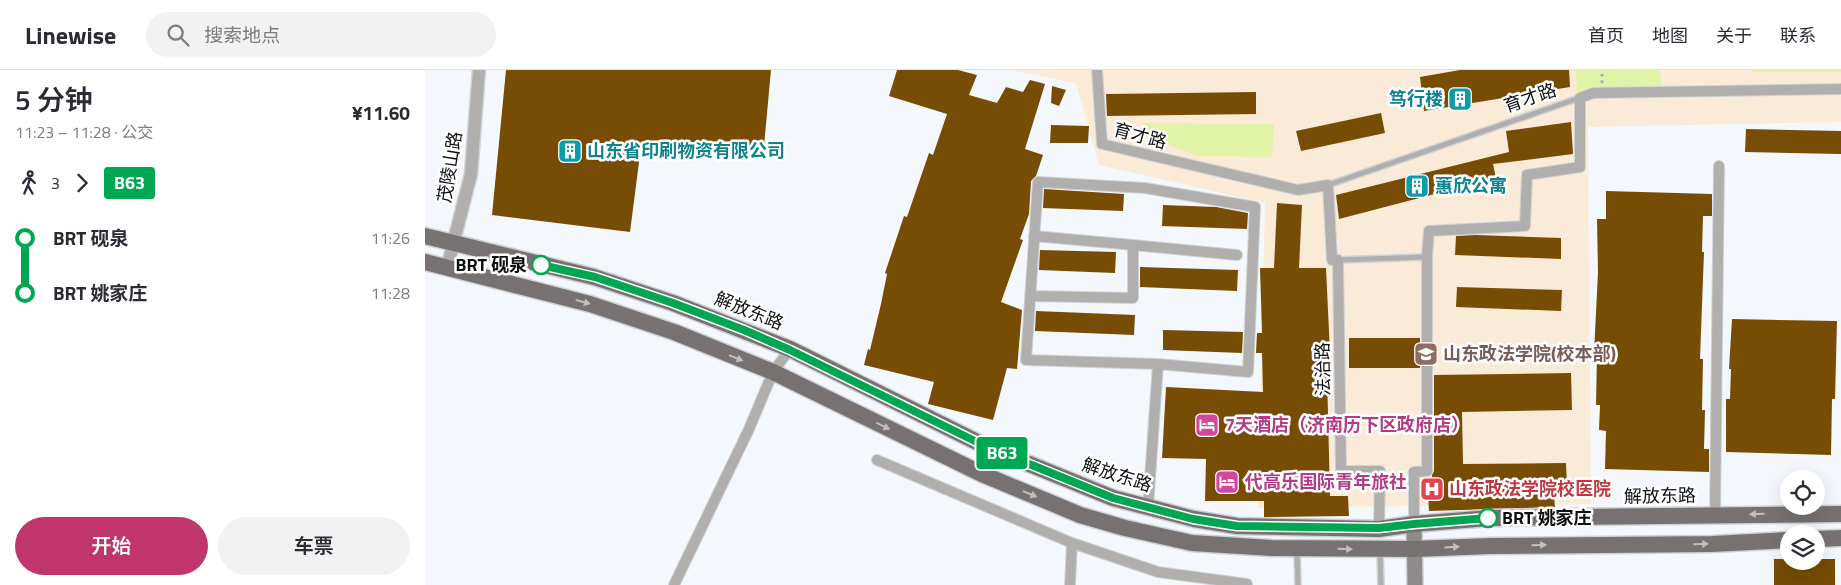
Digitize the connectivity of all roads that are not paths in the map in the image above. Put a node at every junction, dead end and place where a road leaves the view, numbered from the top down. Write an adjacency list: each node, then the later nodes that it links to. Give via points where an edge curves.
1 (479, 70): 9 (street, 茂陵山路, via 471,174)
2 (1097, 70): 6 (street, 育才路, via 1102,144 1298,190)
3 (1841, 89): 4 (street, 育才路, via 1593,93)
4 (1580, 98): 6 (lane, 育才路); 12 (street, via 1580,167 1527,175 1525,226 1429,231)
5 (1719, 166): 23 (street)
6 (1328, 185): 13 (street)
7 (425, 236): 9 (main road, 解放东路)
8 (1034, 236): 10 (street); 16 (street); 18 (street, via 1038,182 1145,188 1255,207 1248,372)
9 (453, 243): 15 (street, 茂陵山路); 17 (main road, 解放东路, via 595,277 673,303)
10 (1133, 245): 11 (street); 16 (street, via 1133,298)
11 (1237, 255)
12 (1427, 257): 13 (lane); 24 (street, via 1427,471 1414,472)
13 (1335, 260): 25 (street, 法治路, via 1341,470 1380,471)
14 (425, 262): 15 (main road)
15 (447, 268): 19 (main road, one-way to 19, via 589,304 674,332)
16 (1030, 296): 18 (street, via 1026,360)
17 (790, 350): 19 (street); 21 (main road, 解放东路, via 985,446 1113,498)
18 (1158, 364): 21 (street)
19 (773, 372): 30 (main road, one-way to 30, via 982,474 1080,515 1192,544); 34 (street)
20 (877, 460): 29 (street)
21 (1148, 507): 25 (main road, 解放东路, via 1237,526)
22 (1841, 514): 23 (main road, 解放东路, one-way to 23)
23 (1715, 515): 24 (main road, 解放东路, via 1490,518)
24 (1414, 524): 25 (main road, 解放东路); 32 (main road)
25 (1379, 528)
26 (1841, 538): 27 (main road)
27 (1825, 539)
28 (1780, 540): 32 (main road, one-way to 28)
29 (1072, 544): 33 (street, via 1158,572); 35 (street)
30 (1297, 548): 31 (main road, one-way to 31); 36 (lane)
31 (1380, 549): 32 (main road); 37 (lane)
32 (1414, 549): 38 (main road)
33 (1247, 584)
34 (674, 585)
35 (1070, 585)
36 (1298, 585)
37 (1381, 585)
38 (1415, 585)

